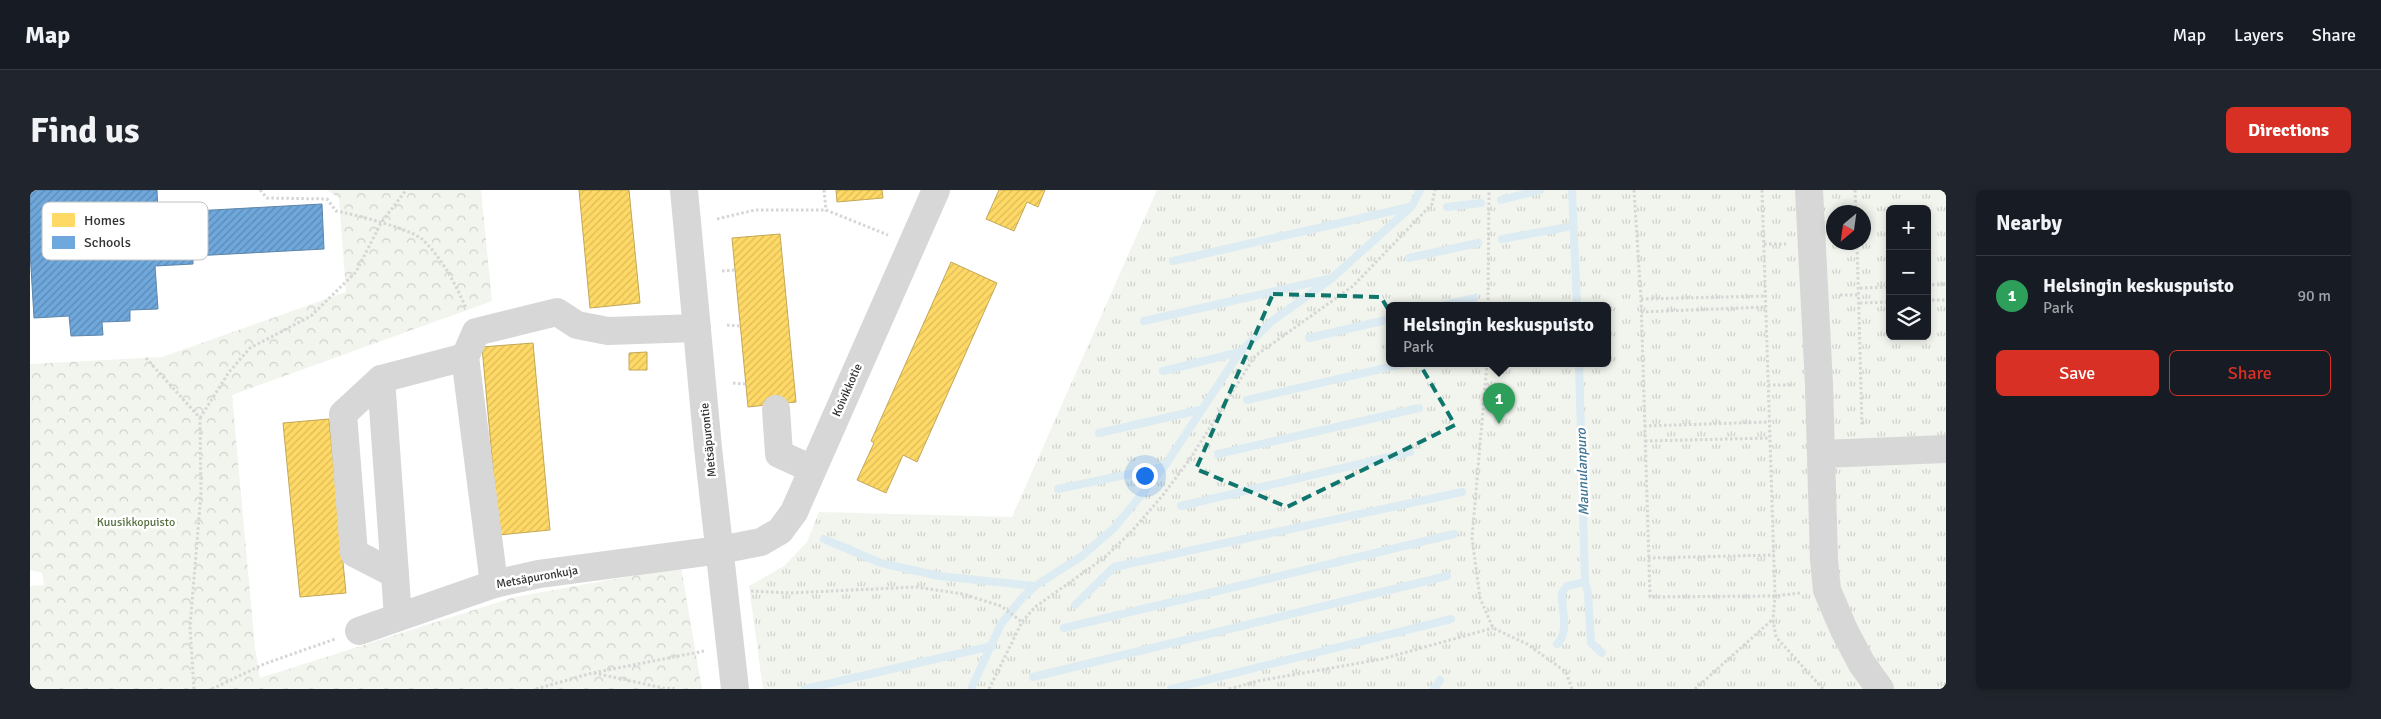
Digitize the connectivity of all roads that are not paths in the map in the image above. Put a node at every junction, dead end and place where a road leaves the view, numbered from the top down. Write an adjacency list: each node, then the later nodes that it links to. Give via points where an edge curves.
1 (684, 190): 4 (street, Metsäpurontie)
2 (936, 190): 10 (street, Koivikkotie)
3 (1809, 190): 9 (street)
4 (697, 328): 5 (street, via 608,331 577,325 557,312 476,332); 11 (street, Metsäpurontie)
5 (465, 358): 6 (street); 13 (street)
6 (381, 379): 12 (street); 12 (street, via 343,414 354,553)
7 (776, 409): 10 (street, via 779,454)
8 (1946, 449): 9 (street)
9 (1822, 454): 17 (street, via 1827,590 1862,664)
10 (812, 469): 11 (street, Koivikkotie, via 794,512 780,531 761,542)
11 (720, 550): 13 (street, Metsäpuronkuja, via 539,574); 16 (street, Metsäpurontie)
12 (395, 574): 14 (street)
13 (494, 584): 14 (street, Metsäpuronkuja)
14 (398, 617): 15 (street, Metsäpuronkuja)
15 (359, 631)
16 (735, 689)
17 (1880, 689)

